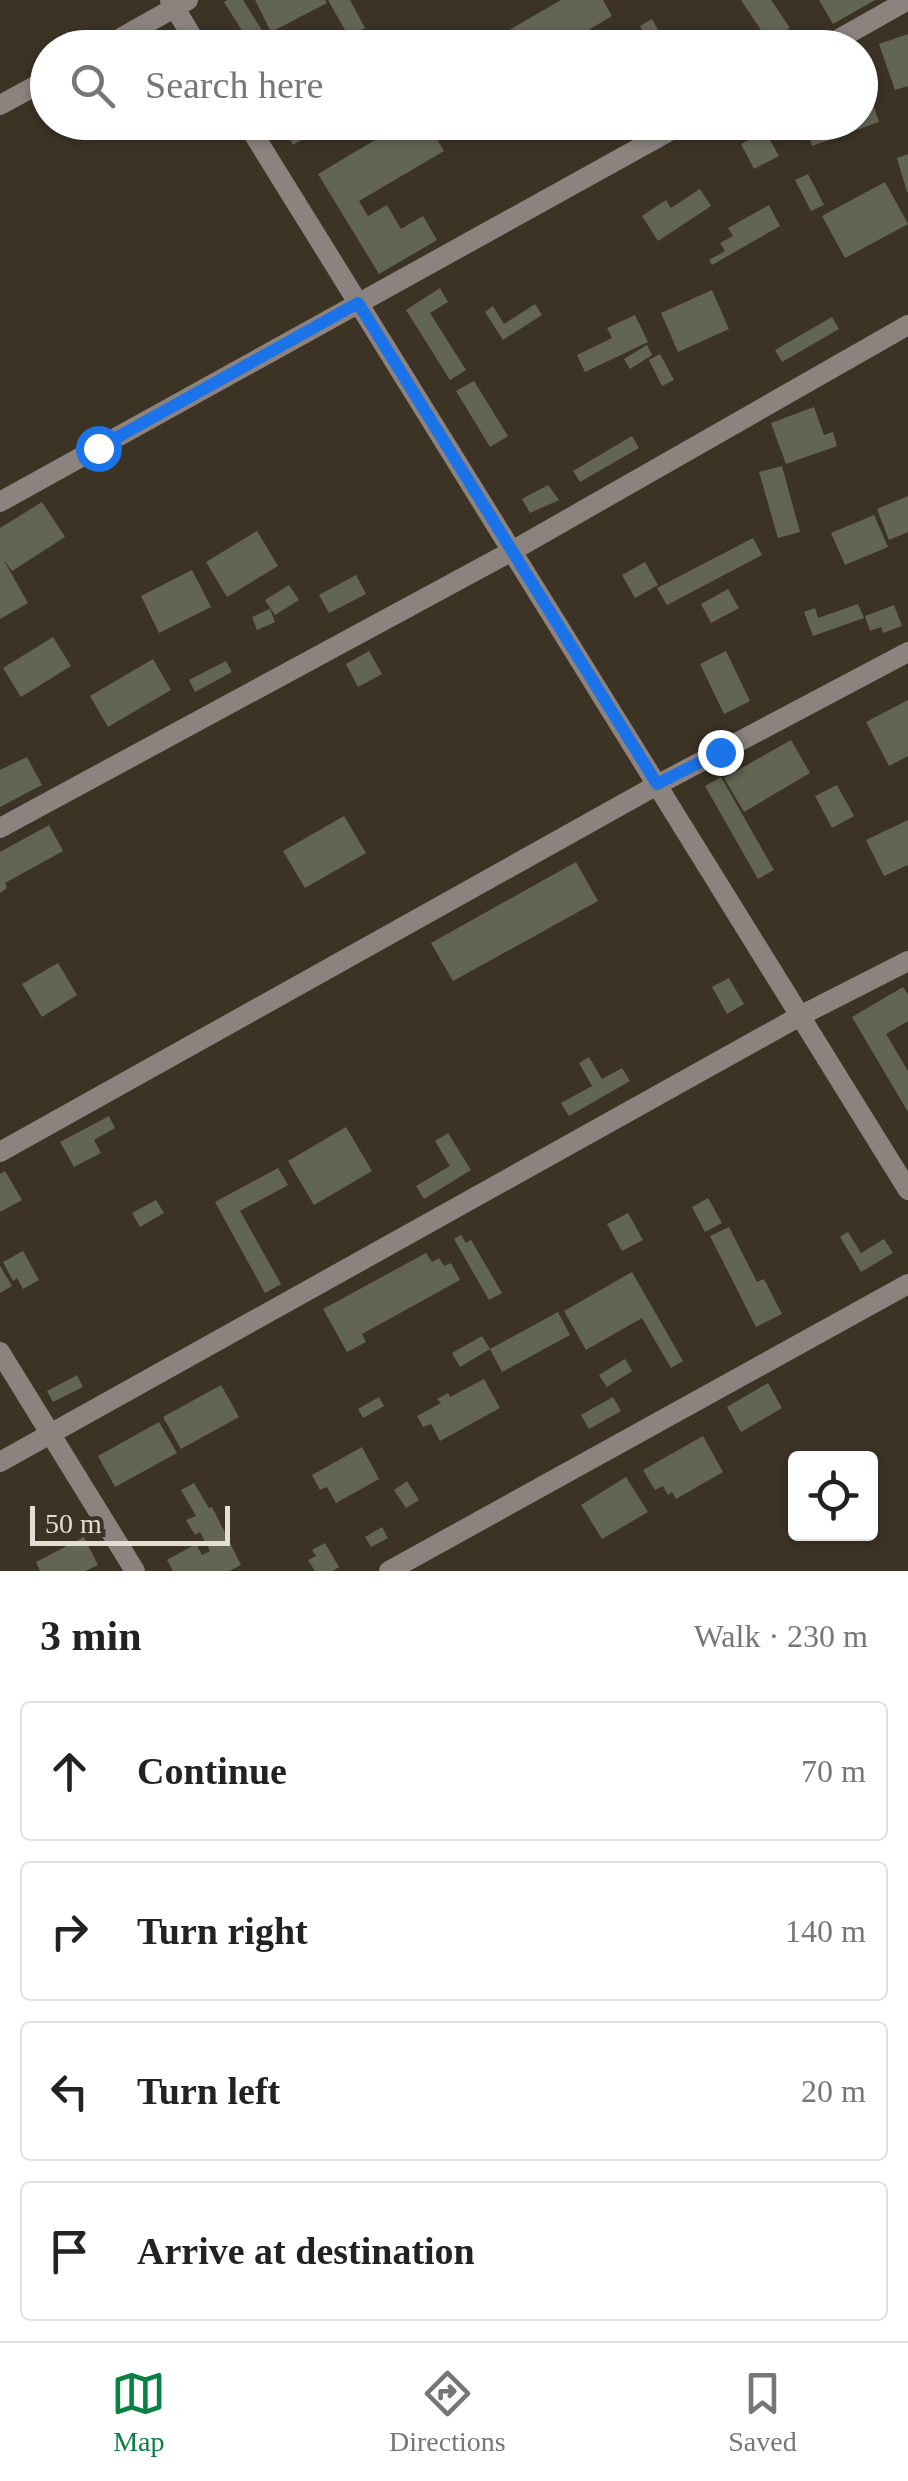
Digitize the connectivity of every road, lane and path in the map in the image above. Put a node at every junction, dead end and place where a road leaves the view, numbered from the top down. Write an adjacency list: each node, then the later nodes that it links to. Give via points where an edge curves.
1 (905, 1): 5 (street)
2 (178, 2): 3 (street); 4 (street)
3 (132, 30)
4 (191, 30)
5 (854, 30)
6 (30, 88): 7 (street)
7 (0, 105)
8 (257, 140): 10 (street)
9 (653, 140): 10 (street)
10 (358, 303): 12 (street); 13 (street)
11 (908, 325): 13 (street)
12 (0, 502)
13 (512, 552): 15 (street); 16 (street)
14 (908, 652): 15 (street)
15 (657, 784): 18 (street); 19 (street)
16 (0, 828)
17 (908, 961): 18 (street)
18 (800, 1016): 20 (street); 23 (street)
19 (0, 1152)
20 (908, 1190)
21 (908, 1284): 26 (street)
22 (0, 1352): 23 (street)
23 (51, 1433): 24 (street); 25 (street)
24 (0, 1462)
25 (135, 1571)
26 (389, 1571)

